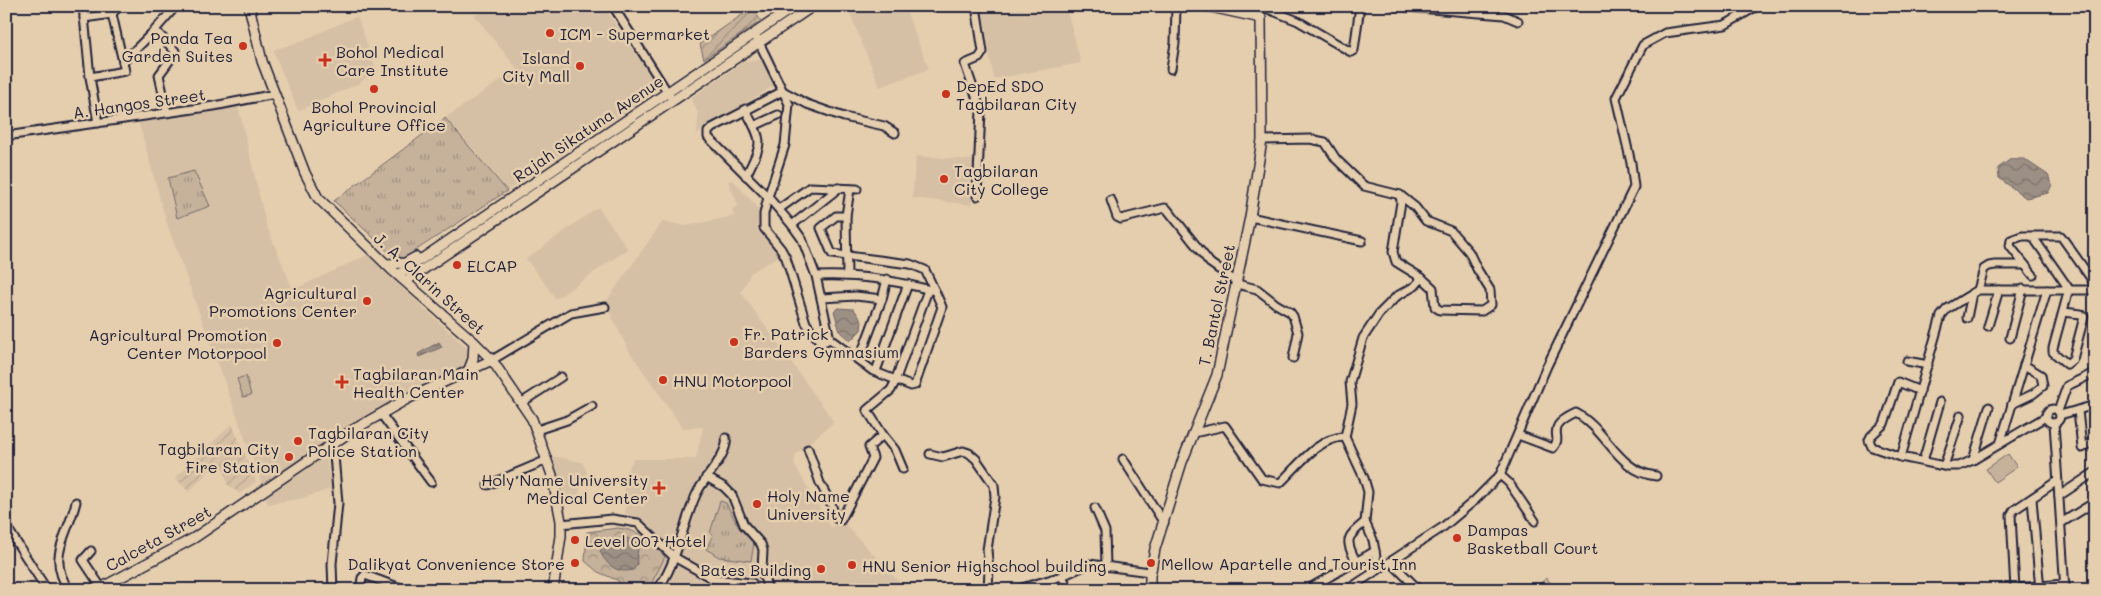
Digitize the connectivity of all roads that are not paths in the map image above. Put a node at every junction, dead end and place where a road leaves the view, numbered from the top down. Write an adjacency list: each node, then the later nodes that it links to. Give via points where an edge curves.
1 (82, 6): 16 (street)
2 (119, 6): 15 (street)
3 (176, 6): 19 (street)
4 (249, 6): 29 (main road, J. A. Clarin Street, via 262,61)
5 (613, 6): 27 (street)
6 (795, 6): 20 (main road, Rajah Sikatuna Avenue)
7 (813, 6): 21 (main road)
8 (976, 6): 42 (street, via 983,52 979,58 965,64 981,111)
9 (1176, 6): 23 (street, via 1176,44)
10 (1206, 6): 17 (main road)
11 (1360, 6): 14 (street, via 1354,50 1350,52 1298,21)
12 (1394, 6): 18 (street, via 1504,15)
13 (1757, 6): 109 (street, via 1725,25 1665,34 1643,45 1616,98 1634,187)
14 (1263, 7): 17 (street)
15 (112, 14): 16 (street); 22 (street)
16 (84, 18): 24 (street)
17 (1261, 18): 38 (main road, T. Bantol Street)
18 (1518, 21)
19 (154, 30): 22 (street); 32 (street, via 176,52 159,75)
20 (755, 34): 21 (street); 25 (main road, Rajah Sikatuna Avenue)
21 (760, 43): 26 (street); 28 (main road)
22 (123, 62): 24 (street, via 125,71)
23 (1171, 69)
24 (90, 77): 34 (street)
25 (679, 84): 27 (main road, Rajah Sikatuna Avenue); 28 (main road)
26 (783, 91): 31 (street); 36 (street, via 807,104 884,126); 43 (street, via 789,104 785,145)
27 (668, 92): 30 (street); 45 (main road, Rajah Sikatuna Avenue)
28 (684, 93): 30 (main road)
29 (275, 94): 32 (street, A. Hangos Street); 54 (main road, J. A. Clarin Street, via 318,198)
30 (673, 101): 45 (main road)
31 (745, 109): 35 (street); 39 (street, via 712,128 707,135)
32 (167, 112): 34 (street, A. Hangos Street)
33 (778, 115): 35 (street)
34 (98, 123): 37 (street, A. Hangos Street)
35 (754, 126): 39 (street, via 760,137 760,147)
36 (895, 133)
37 (6, 136)
38 (1262, 140): 41 (street, via 1310,139 1325,142 1336,159 1364,186); 48 (main road, T. Bantol Street)
39 (746, 176): 43 (street)
40 (839, 188): 46 (street, via 807,188); 47 (street, via 854,189); 49 (street)
41 (1400, 195): 60 (street, via 1393,252 1396,262); 60 (street, via 1426,221 1451,231 1469,252 1490,290 1491,305 1482,311 1440,310 1435,307 1433,288)
42 (977, 196)
43 (768, 197): 46 (street); 80 (street, via 764,228 786,258 806,324 821,344)
44 (1111, 200): 63 (street, via 1117,218 1121,219 1164,208 1210,263)
45 (512, 204): 52 (main road, Rajah Sikatuna Avenue); 62 (main road)
46 (779, 209): 49 (street)
47 (846, 216): 53 (street); 53 (street, via 836,216 821,228 832,254)
48 (1250, 217): 51 (street); 63 (main road, T. Bantol Street)
49 (792, 225): 59 (street, via 802,239)
50 (2033, 237): 55 (street, via 2011,240 2010,246); 65 (street, via 2061,236); 67 (street)
51 (1362, 241)
52 (430, 253): 54 (main road, via 405,263); 56 (main road, Rajah Sikatuna Avenue)
53 (847, 255): 57 (street); 68 (street, via 910,264 925,270)
54 (386, 264): 56 (main road, J. A. Clarin Street)
55 (2025, 265): 58 (street); 72 (street, via 1989,266 1984,269)
56 (398, 275): 62 (main road, J. A. Clarin Street)
57 (847, 275): 59 (street); 61 (street)
58 (2033, 275)
59 (816, 276): 73 (street)
60 (1422, 278): 110 (street, via 1379,314 1363,338 1350,382 1352,404)
61 (887, 279): 64 (street); 74 (street)
62 (406, 281): 81 (main road, J. A. Clarin Street)
63 (1235, 281): 82 (street, via 1257,288 1293,316 1298,333); 107 (main road, T. Bantol Street, via 1217,375)
64 (908, 284): 68 (street); 88 (street)
65 (2095, 284)
66 (2023, 289): 69 (street); 70 (street); 79 (street)
67 (2070, 289): 70 (street); 71 (street); 76 (street)
68 (931, 290): 92 (street); 92 (street, via 942,308 915,385)
69 (1999, 290): 72 (street); 78 (street)
70 (2047, 290): 87 (street)
71 (2095, 290)
72 (1976, 292): 77 (street); 86 (street, via 1943,312)
73 (822, 298): 74 (street, via 856,296); 80 (street)
74 (882, 299): 84 (street)
75 (605, 307): 83 (street, via 571,313)
76 (2063, 312): 76 (street, via 2053,352 2067,364 2073,359 2084,318 2082,314)
77 (1967, 318)
78 (1988, 326)
79 (2010, 338)
80 (830, 339): 84 (street)
81 (474, 342): 83 (main road, J. A. Clarin Street); 90 (main road)
82 (1294, 358)
83 (492, 360): 90 (main road, Calceta Street); 95 (main road, J. A. Clarin Street)
84 (859, 360): 88 (street)
85 (1907, 360): 86 (street)
86 (1928, 365): 93 (street)
87 (2024, 365): 96 (street); 96 (street, via 2041,375 2043,386)
88 (876, 371): 92 (street)
89 (2095, 371): 101 (street, via 2067,386)
90 (468, 372): 102 (main road, Calceta Street)
91 (561, 377): 95 (street)
92 (896, 379): 108 (street, via 891,390 868,410)
93 (1920, 391): 117 (street); 117 (street, via 1898,382 1884,424 1869,440 1872,447)
94 (1940, 402): 121 (street)
95 (521, 404): 106 (main road, J. A. Clarin Street)
96 (2012, 404): 114 (street)
97 (2095, 405): 100 (street)
98 (592, 406): 106 (street, via 567,420)
99 (1989, 407): 120 (street)
100 (2078, 410): 101 (street); 112 (street, via 2082,448)
101 (2059, 413): 104 (street, via 2051,410); 105 (street, via 2060,419)
102 (381, 414): 113 (main road, Calceta Street); 129 (street)
103 (1961, 415): 122 (street)
104 (2047, 416): 105 (street, via 2048,421); 114 (street)
105 (2054, 423): 128 (street)
106 (537, 430): 119 (main road, J. A. Clarin Street)
107 (1194, 433): 110 (street, via 1224,426 1262,479 1280,483 1320,444); 138 (main road, T. Bantol Street)
108 (883, 435): 115 (street, via 869,447 873,458 841,520 834,515); 123 (street, via 896,450)
109 (1518, 435): 125 (street); 126 (street, via 1553,448 1557,442 1558,425 1576,413 1633,468)
110 (1345, 437): 136 (street, via 1360,466 1368,492)
111 (726, 438): 127 (street, via 725,450)
112 (2095, 440)
113 (333, 443): 152 (main road, Calceta Street, via 194,538); 157 (street, via 338,503)
114 (2000, 444): 120 (street)
115 (808, 449)
116 (930, 454): 162 (street, via 943,457 963,451 969,453 994,484 987,550)
117 (1901, 457): 121 (street)
118 (1123, 459): 138 (street)
119 (547, 460): 130 (street); 140 (main road, J. A. Clarin Street)
120 (1973, 460): 122 (street, via 1959,466)
121 (1923, 461): 122 (street)
122 (1944, 466)
123 (903, 469)
124 (2095, 472): 131 (street)
125 (1500, 475): 137 (street); 146 (street, via 1443,527)
126 (1656, 476)
127 (706, 477): 144 (street, via 688,514); 144 (street, via 732,495 744,524 761,544 766,584 713,579)
128 (2057, 481): 131 (street); 132 (street)
129 (431, 482)
130 (488, 485)
131 (2059, 496): 139 (street)
132 (2032, 499): 153 (street); 154 (street, via 2011,515)
133 (76, 502): 156 (street, via 58,557 61,578)
134 (2095, 502): 139 (street)
135 (1095, 508): 147 (street, via 1104,531)
136 (1365, 522): 143 (street); 145 (street, via 1348,540)
137 (1536, 522)
138 (1164, 523): 149 (main road, T. Bantol Street)
139 (2061, 523): 151 (street)
140 (561, 524): 144 (street, via 612,519 638,523); 160 (main road, J. A. Clarin Street)
141 (6, 526): 155 (street)
142 (91, 551): 152 (street, via 83,560)
143 (1375, 551): 145 (street); 148 (street)
144 (674, 557): 161 (street)
145 (1356, 562): 166 (street)
146 (1391, 562): 148 (street); 168 (street)
147 (1106, 566): 149 (street); 150 (street, via 1089,564)
148 (1378, 570): 167 (street)
149 (1150, 572): 165 (main road, T. Bantol Street)
150 (1062, 576): 163 (street); 164 (street)
151 (2065, 587): 153 (street)
152 (103, 588)
153 (2040, 588): 154 (street)
154 (2015, 589)
155 (47, 590)
156 (69, 590)
157 (333, 590)
158 (360, 590): 159 (street, via 365,575)
159 (406, 590)
160 (553, 590)
161 (656, 590)
162 (988, 590)
163 (1015, 590)
164 (1069, 590)
165 (1150, 590)
166 (1306, 590)
167 (1347, 590)
168 (1419, 590)

